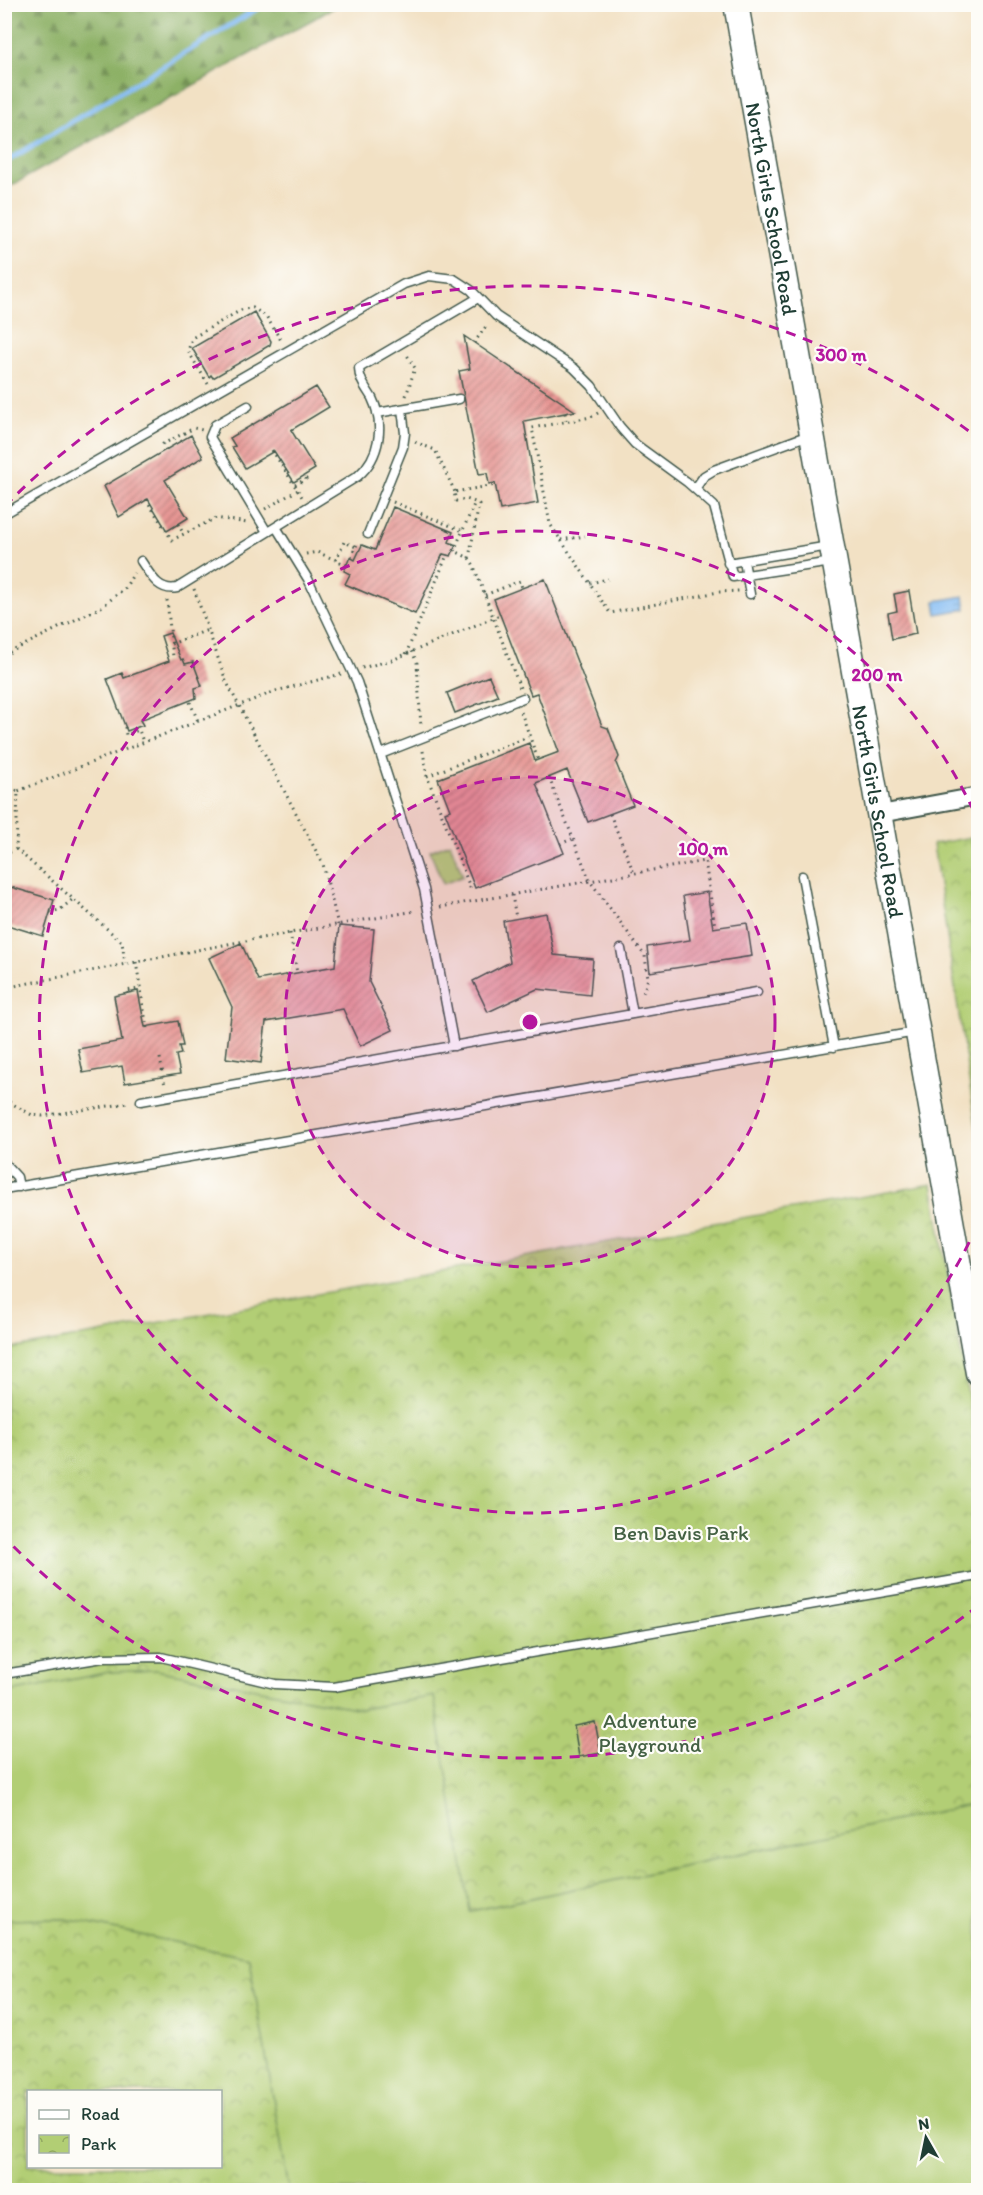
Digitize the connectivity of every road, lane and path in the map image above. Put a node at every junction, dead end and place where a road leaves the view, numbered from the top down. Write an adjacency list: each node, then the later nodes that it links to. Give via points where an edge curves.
1 (736, 4): 16 (main road, North Girls School Road)
2 (478, 298): 3 (lane); 4 (lane); 6 (lane, via 454,279 438,275 417,278)
3 (494, 314): 5 (path); 10 (lane, via 574,368)
4 (400, 343): 11 (path, via 415,368); 12 (lane, via 359,368 360,379)
5 (474, 343)
6 (287, 351): 7 (lane); 7 (path, via 266,316 253,308 243,309 192,338 188,351)
7 (214, 393): 30 (lane)
8 (459, 399): 11 (lane)
9 (248, 406): 15 (lane, via 215,425)
10 (607, 408): 14 (path, via 591,417); 23 (lane, via 634,444)
11 (402, 409): 12 (lane); 17 (lane)
12 (377, 413): 28 (lane, via 378,445 372,462 358,476)
13 (565, 413): 14 (path)
14 (566, 422): 39 (path, via 532,428 550,524)
15 (211, 432): 18 (path, via 194,428 163,444); 31 (lane, via 212,443)
16 (813, 434): 23 (lane, via 714,470); 41 (main road, North Girls School Road)
17 (405, 439): 25 (path, via 435,450); 37 (lane)
18 (166, 450)
19 (272, 450): 22 (path)
20 (304, 476): 22 (path, via 306,479)
21 (496, 484): 25 (path)
22 (294, 486): 24 (path)
23 (695, 489): 49 (lane, via 718,514)
24 (298, 490): 28 (path); 31 (path)
25 (455, 492): 27 (path, via 456,501)
26 (146, 499): 36 (path, via 169,539)
27 (475, 502): 34 (path); 45 (path, via 478,504)
28 (308, 507): 33 (lane)
29 (388, 512): 34 (path, via 393,502)
30 (4, 514)
31 (258, 518): 35 (lane); 36 (path, via 247,523 216,518)
32 (178, 524): 36 (path)
33 (276, 527): 35 (lane); 44 (lane)
34 (463, 531): 45 (path, via 454,550)
35 (267, 532): 52 (lane)
36 (183, 534)
37 (364, 536): 40 (path)
38 (585, 536): 39 (path)
39 (561, 540): 54 (path)
40 (356, 547): 43 (path); 46 (path, via 344,542)
41 (834, 553): 48 (lane); 51 (lane); 84 (main road, North Girls School Road)
42 (447, 555): 64 (path)
43 (351, 557)
44 (296, 558): 46 (path, via 317,552); 67 (lane)
45 (469, 558): 58 (path)
46 (336, 560): 50 (path)
47 (141, 561): 55 (lane, via 158,584); 65 (path, via 125,588 103,606)
48 (744, 561): 49 (lane); 51 (lane)
49 (728, 563): 51 (lane, via 733,577)
50 (347, 565)
51 (747, 577): 57 (lane)
52 (191, 579): 55 (lane, via 177,588); 61 (path)
53 (608, 579): 54 (path)
54 (590, 583): 57 (path, via 610,613 718,592)
55 (166, 588): 62 (path)
56 (522, 588): 58 (path, via 520,581)
57 (750, 591)
58 (485, 595): 60 (path)
59 (500, 615): 60 (path)
60 (493, 618): 63 (path); 68 (path)
61 (208, 630): 62 (path); 70 (path)
62 (171, 644): 66 (path)
63 (412, 651): 64 (path); 74 (path, via 417,663)
64 (406, 654): 67 (path)
65 (4, 655)
66 (173, 657)
67 (352, 671): 70 (path, via 290,686); 76 (lane)
68 (524, 698): 73 (path, via 520,715); 74 (lane)
69 (190, 702): 71 (path)
70 (239, 705): 71 (path); 98 (path, via 318,853)
71 (198, 721): 75 (path)
72 (126, 727): 75 (path, via 126,735 138,730)
73 (529, 736): 77 (path); 78 (path)
74 (422, 738): 76 (lane); 78 (path)
75 (143, 742): 81 (path)
76 (381, 754): 95 (lane)
77 (538, 760)
78 (427, 776): 92 (path)
79 (549, 778): 85 (path)
80 (4, 787): 81 (path)
81 (18, 791): 87 (path)
82 (978, 796): 84 (street)
83 (610, 814): 89 (path)
84 (880, 814): 111 (main road, North Girls School Road)
85 (573, 838): 86 (path); 91 (path)
86 (560, 843)
87 (16, 849): 88 (path); 94 (path)
88 (4, 855)
89 (634, 873): 91 (path); 99 (path, via 705,861)
90 (802, 876): 113 (lane)
91 (590, 881): 93 (path); 109 (path, via 645,956 648,978)
92 (471, 890)
93 (512, 895): 95 (path); 97 (path)
94 (73, 898): 96 (path, via 60,910); 103 (path, via 122,942)
95 (428, 909): 98 (path); 112 (lane)
96 (50, 912)
97 (516, 918)
98 (338, 924): 100 (path)
99 (715, 927)
100 (290, 933): 102 (path); 104 (path)
101 (621, 948): 109 (lane)
102 (136, 962): 103 (path); 106 (path)
103 (125, 963): 105 (path)
104 (297, 973)
105 (4, 988)
106 (140, 989): 108 (path); 110 (path)
107 (757, 992): 109 (lane)
108 (127, 993)
109 (633, 1014): 112 (lane)
110 (147, 1028)
111 (919, 1032): 113 (lane); 121 (main road, North Girls School Road)
112 (454, 1046): 115 (lane)
113 (834, 1047): 119 (lane)
114 (160, 1058): 115 (path)
115 (167, 1096): 117 (lane)
116 (4, 1099): 117 (path, via 32,1115 42,1116)
117 (141, 1101)
118 (4, 1163): 119 (lane, via 17,1177)
119 (19, 1187): 120 (lane)
120 (4, 1189)
121 (978, 1372)
122 (978, 1576): 123 (lane, via 334,1687 276,1684 161,1657 103,1658)
123 (4, 1674)

